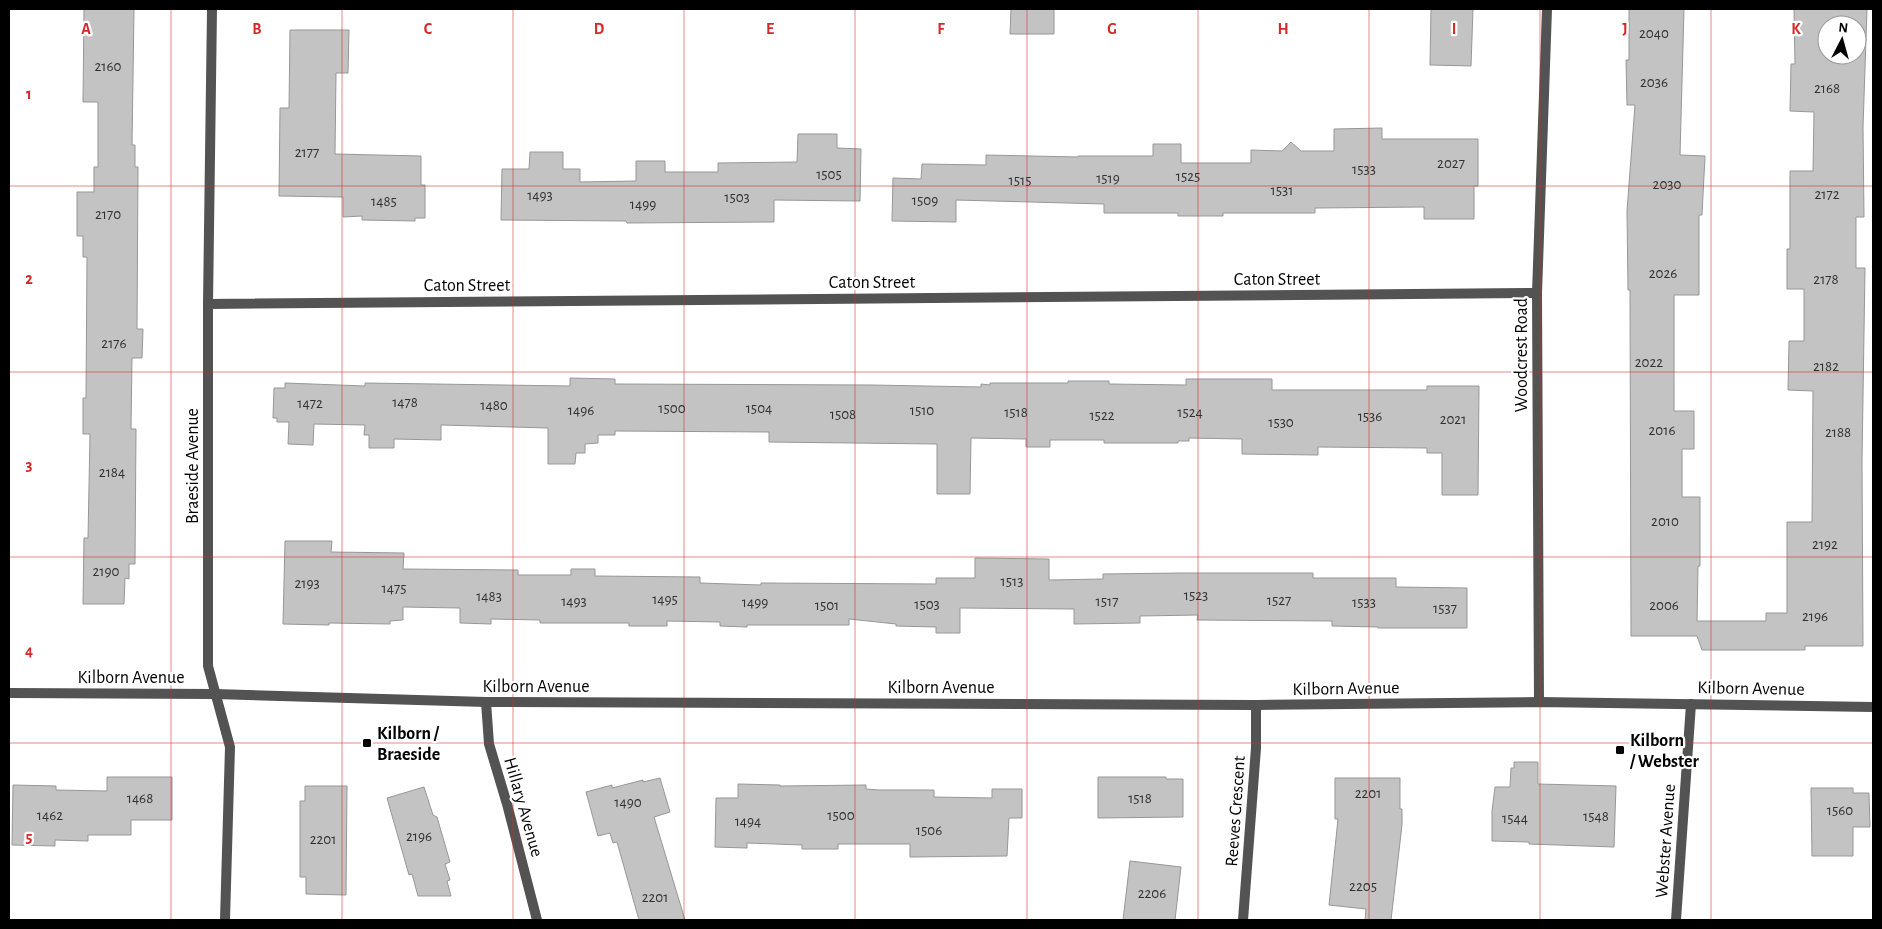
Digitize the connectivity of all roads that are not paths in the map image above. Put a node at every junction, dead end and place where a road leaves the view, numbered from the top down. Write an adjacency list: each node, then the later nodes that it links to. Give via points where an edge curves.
1 (212, 9): 4 (street, Braeside Avenue)
2 (1547, 9): 3 (street, Woodcrest Road)
3 (1537, 293): 4 (street, Caton Street); 8 (street, Woodcrest Road)
4 (208, 304): 6 (street, Braeside Avenue, via 208,666)
5 (9, 693): 6 (street, Kilborn Avenue)
6 (215, 694): 7 (street, Kilborn Avenue); 12 (street, Braeside Avenue, via 230,747)
7 (486, 702): 10 (street, Kilborn Avenue); 13 (street, Hillary Avenue, via 489,744)
8 (1539, 702): 9 (street, Kilborn Avenue); 10 (street, Kilborn Avenue)
9 (1692, 704): 11 (street, Kilborn Avenue); 15 (street, Webster Avenue)
10 (1256, 705): 14 (street, Reeves Crescent, via 1256,748)
11 (1873, 707)
12 (224, 920)
13 (537, 920)
14 (1243, 920)
15 (1676, 920)

